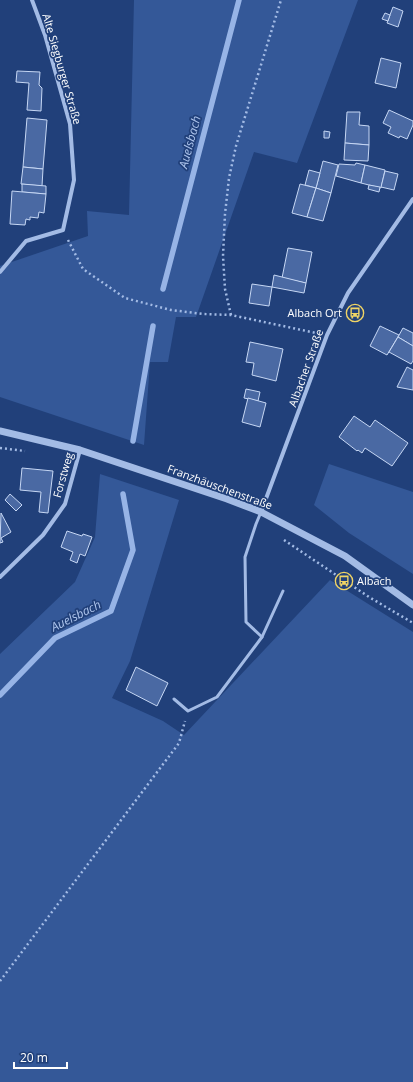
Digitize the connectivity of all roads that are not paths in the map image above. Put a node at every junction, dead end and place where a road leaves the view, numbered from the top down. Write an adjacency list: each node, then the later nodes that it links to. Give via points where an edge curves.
1 (32, 0): 3 (street, Alte Siegburger Straße, via 45,35 70,124 74,180 64,230 26,241)
2 (413, 199): 6 (street, Albacher Straße, via 348,293 327,335)
3 (0, 272)
4 (0, 431): 5 (street, Franzhäuschenstraße)
5 (80, 450): 6 (street, Franzhäuschenstraße); 7 (street, Forstweg, via 65,504 43,535)
6 (261, 512): 9 (street, Franzhäuschenstraße, via 345,556); 10 (lane, via 245,558 245,565 246,622)
7 (0, 577)
8 (283, 591): 10 (lane)
9 (413, 605)
10 (262, 637): 11 (lane, via 217,697 188,711)
11 (174, 699)

